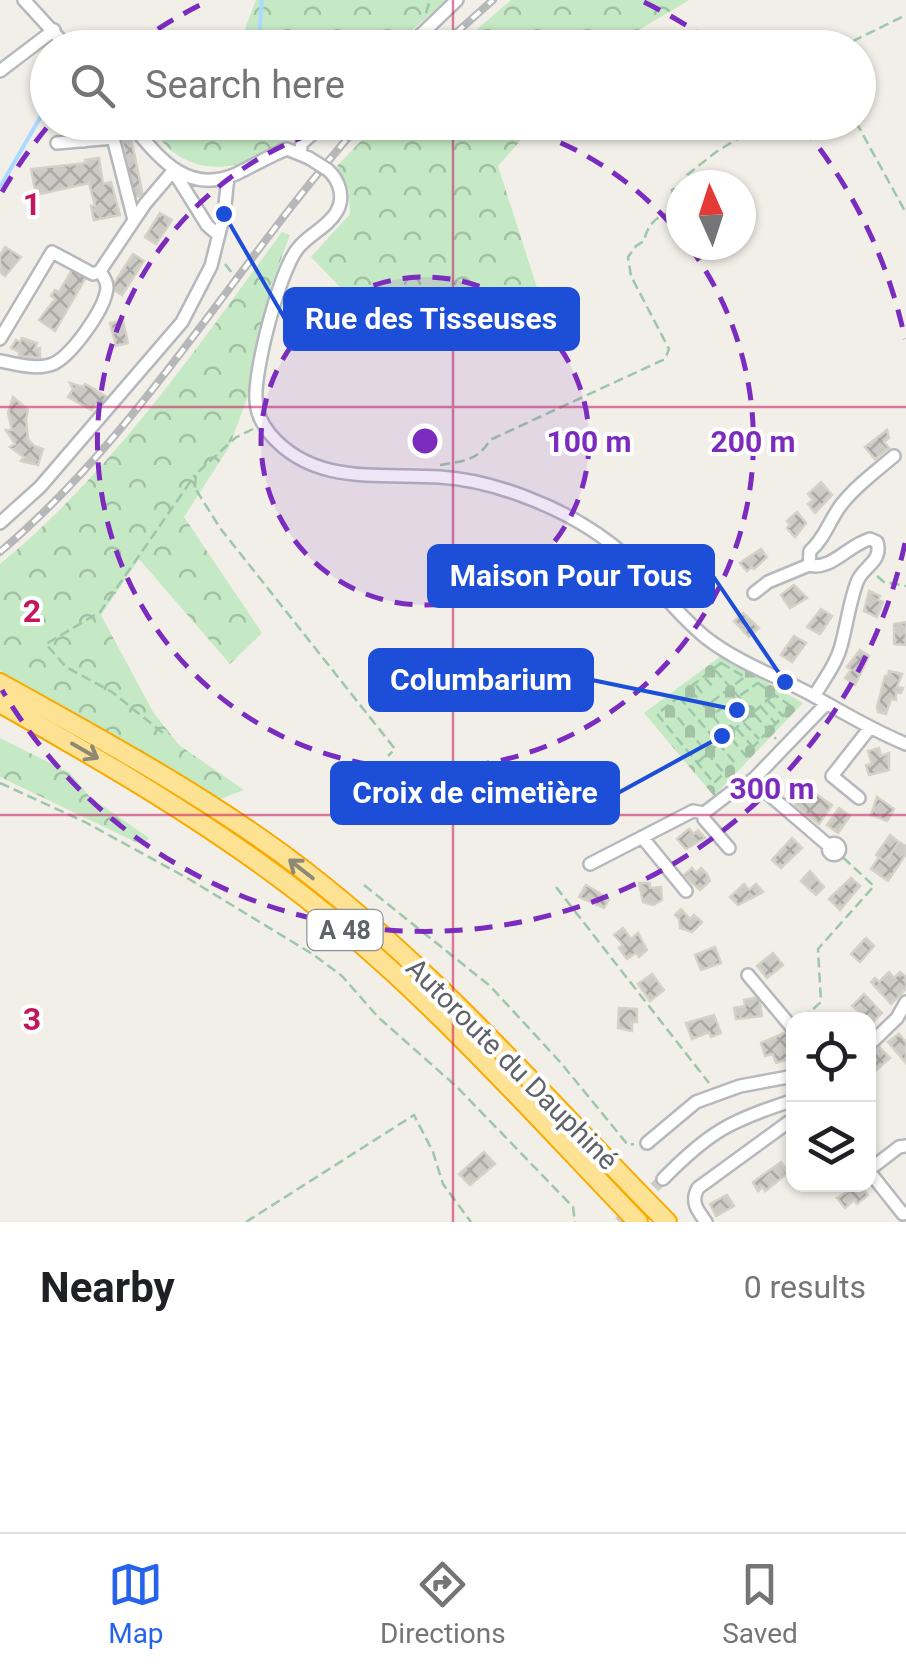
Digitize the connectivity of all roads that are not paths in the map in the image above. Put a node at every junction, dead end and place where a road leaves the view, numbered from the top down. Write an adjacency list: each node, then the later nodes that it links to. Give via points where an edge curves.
1 (25, 0): 3 (street)
2 (457, 0): 4 (street)
3 (54, 30)
4 (426, 30)
5 (30, 48): 6 (street)
6 (0, 70)
7 (94, 140): 11 (street)
8 (114, 140): 16 (street)
9 (145, 140): 14 (street)
10 (305, 140): 13 (street)
11 (84, 141): 12 (street)
12 (57, 143)
13 (304, 155): 15 (street, via 287,149); 26 (street, bridge, via 333,174 342,196 337,212 298,248 284,274 257,381 263,424 284,449 341,474 472,480 570,518 630,560 707,638)
14 (174, 172): 15 (street); 16 (street); 17 (street)
15 (228, 177): 17 (street)
16 (134, 220): 18 (street)
17 (217, 234): 22 (street, via 211,266 182,322 40,487)
18 (100, 270): 19 (street, via 94,274 52,252); 20 (street, via 106,294 80,341 55,363)
19 (0, 340)
20 (0, 362)
21 (894, 456): 23 (street, via 844,501 810,552)
22 (0, 523)
23 (809, 565): 24 (street); 26 (street, via 825,566 870,539 880,549 860,574 836,660)
24 (754, 594)
25 (0, 684): 53 (highway, Autoroute du Dauphiné / A 48, one-way to 25, via 492,1040 330,892 172,782)
26 (814, 696): 28 (street)
27 (0, 703): 52 (highway, Autoroute du Dauphiné / A 48, one-way to 52, via 192,816 326,914 420,998)
28 (826, 704): 29 (street); 31 (street)
29 (869, 729): 30 (street); 32 (street, via 832,776)
30 (905, 741)
31 (752, 780): 33 (street); 36 (street)
32 (860, 798)
33 (704, 813): 34 (street, via 693,811); 35 (street)
34 (642, 837): 37 (street); 38 (street)
35 (729, 848)
36 (833, 850)
37 (590, 864)
38 (686, 892)
39 (748, 976): 41 (street)
40 (906, 1002): 42 (street)
41 (786, 1021)
42 (876, 1038)
43 (786, 1078): 46 (street, via 696,1102)
44 (788, 1102): 49 (street, via 730,1122)
45 (786, 1124): 54 (street, via 698,1188 695,1207)
46 (647, 1143)
47 (906, 1146): 48 (street)
48 (876, 1165)
49 (663, 1179)
50 (876, 1179): 51 (street)
51 (903, 1216)
52 (638, 1222)
53 (667, 1222)
54 (706, 1222)

